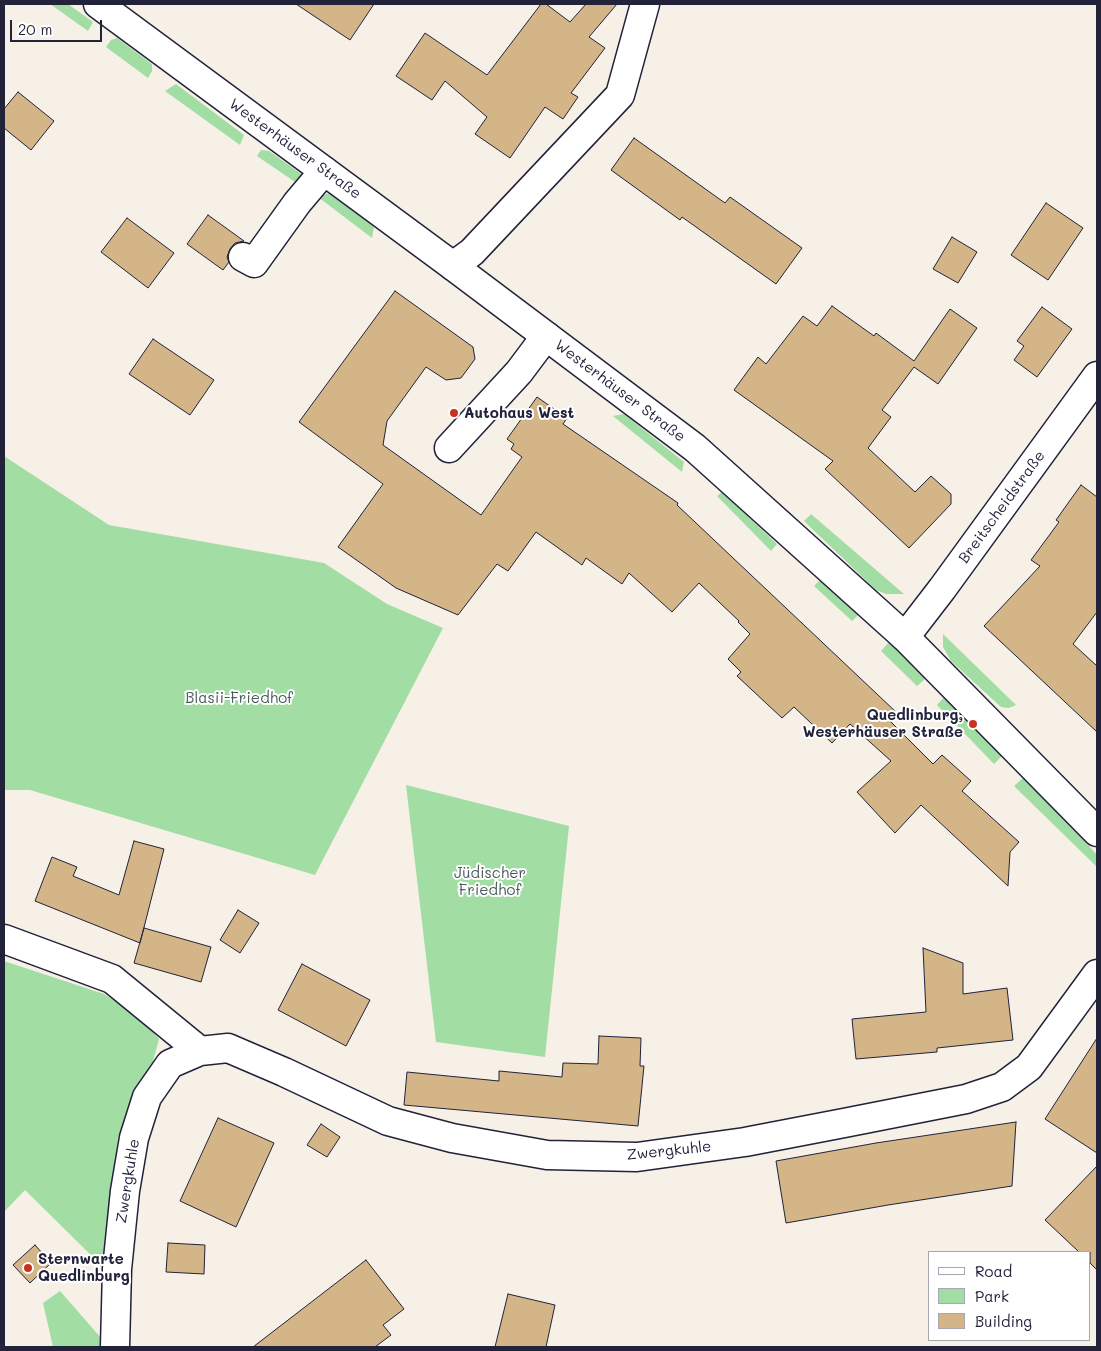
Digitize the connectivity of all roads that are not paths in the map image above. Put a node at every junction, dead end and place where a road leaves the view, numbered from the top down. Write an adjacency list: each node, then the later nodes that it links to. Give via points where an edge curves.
1 (98, 4): 3 (street, Westerhäuser Straße)
2 (646, 4): 5 (street, via 620,95 472,252)
3 (324, 171): 4 (street, via 254,263); 5 (street, Westerhäuser Straße)
4 (243, 257)
5 (453, 266): 6 (street, Westerhäuser Straße)
6 (546, 336): 8 (street, via 519,372); 9 (street, Westerhäuser Straße, via 695,448)
7 (1097, 376): 9 (street, Breitscheidstraße)
8 (449, 448)
9 (905, 637): 10 (street, Westerhäuser Straße)
10 (1097, 832)
11 (4, 939): 13 (street, via 112,979)
12 (1097, 974): 13 (street, Zwergkuhle, via 1029,1067 1002,1087 966,1099 808,1130 637,1158 547,1155 452,1138 388,1121 228,1048)
13 (200, 1051): 14 (street, Zwergkuhle, via 170,1064 147,1097 134,1138 118,1260)
14 (115, 1344)

